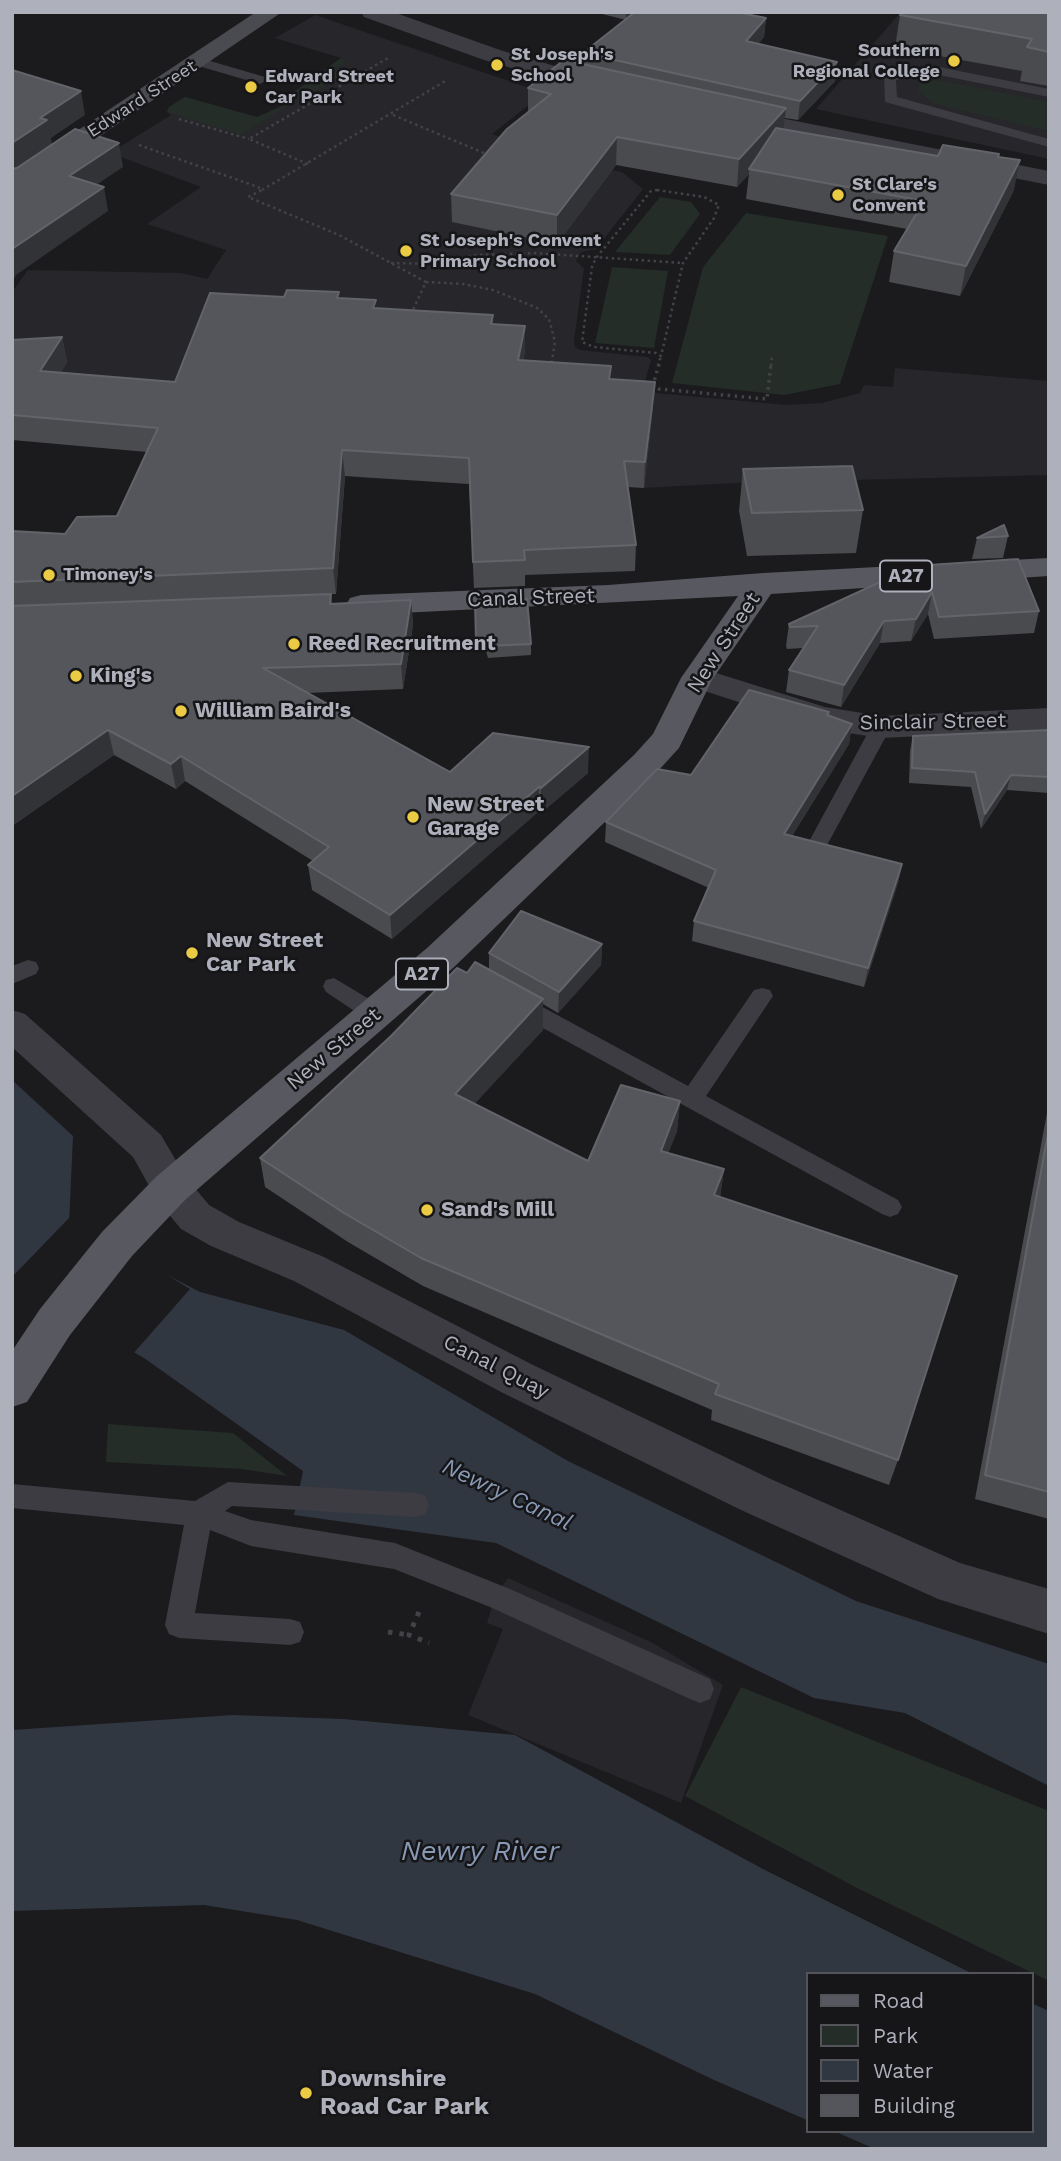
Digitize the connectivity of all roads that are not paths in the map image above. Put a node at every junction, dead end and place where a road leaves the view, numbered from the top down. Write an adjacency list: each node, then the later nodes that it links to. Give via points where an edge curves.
1 (271, 12): 3 (main road, Edward Street)
2 (372, 12): 5 (street, via 492,55)
3 (200, 62): 4 (lane); 10 (main road, Edward Street)
4 (260, 80)
5 (615, 89)
6 (1049, 93): 8 (lane, via 929,69 889,78 890,99)
7 (708, 110): 9 (street)
8 (1049, 143)
9 (1049, 178)
10 (12, 185)
11 (1049, 567): 12 (main road, Canal Street / A27)
12 (762, 583): 13 (main road, Canal Street / A27, via 608,595); 14 (main road, New Street / A27)
13 (337, 606)
14 (697, 678): 16 (street, Sinclair Street, via 822,718); 21 (main road, New Street / A27, via 667,740 646,763 451,965)
15 (1049, 719): 16 (street, Sinclair Street)
16 (881, 727): 17 (lane)
17 (816, 847)
18 (334, 986): 21 (lane)
19 (494, 991): 23 (lane)
20 (762, 996): 23 (lane)
21 (376, 1014): 24 (main road, New Street / A27)
22 (12, 1024): 24 (street, Canal Quay, via 147,1146)
23 (691, 1100): 25 (lane)
24 (171, 1188): 26 (main road, New Street / A27, via 117,1244 55,1322); 30 (street, Canal Quay, via 195,1217 225,1234 309,1269 516,1378 757,1495 954,1583)
25 (890, 1207)
26 (12, 1388)
27 (12, 1496): 29 (lane)
28 (416, 1505): 29 (lane, via 228,1494)
29 (199, 1514): 31 (lane, via 179,1625); 32 (lane, via 251,1533 395,1556)
30 (1049, 1612)
31 (290, 1632)
32 (700, 1689)

